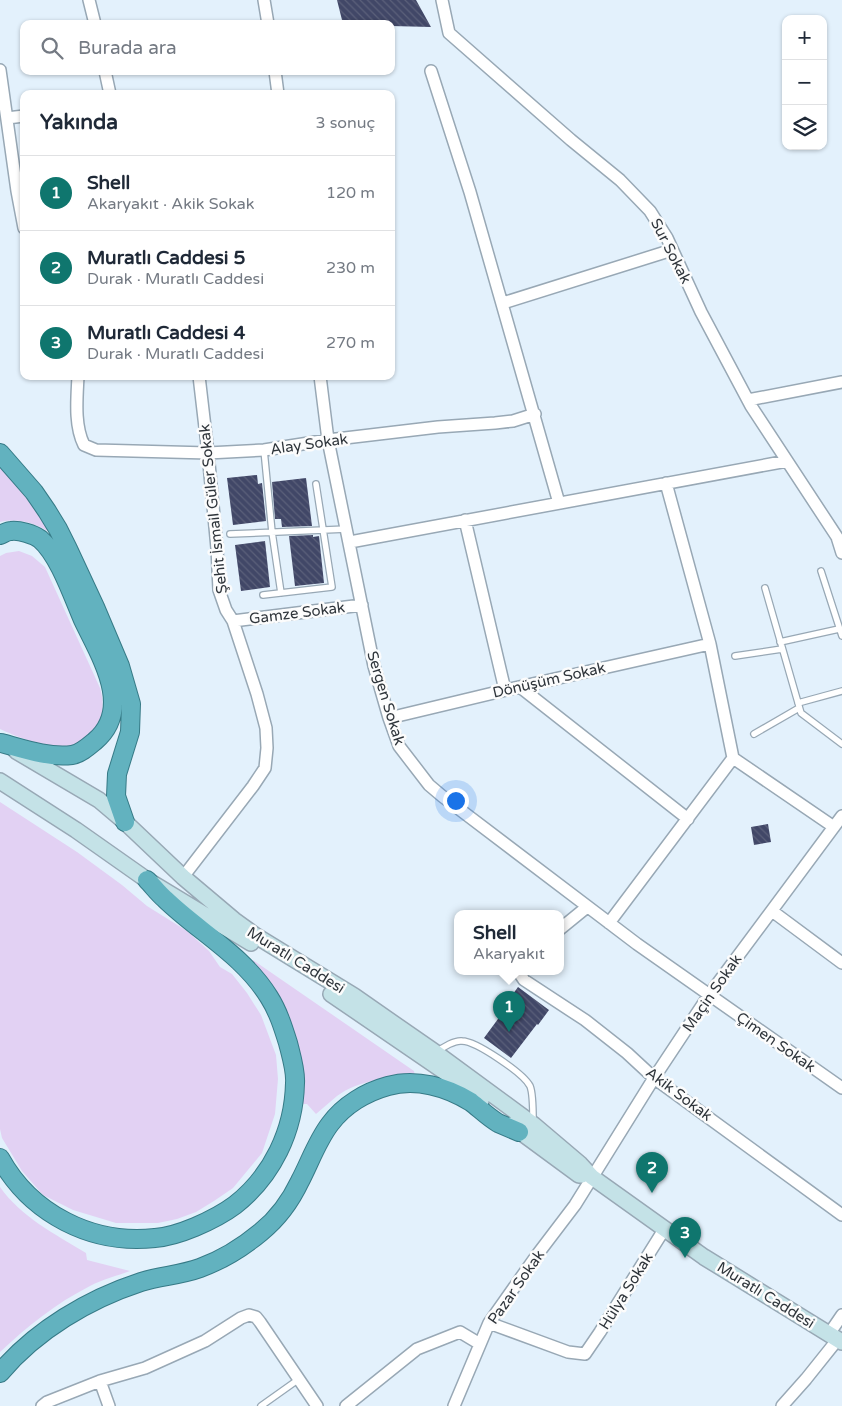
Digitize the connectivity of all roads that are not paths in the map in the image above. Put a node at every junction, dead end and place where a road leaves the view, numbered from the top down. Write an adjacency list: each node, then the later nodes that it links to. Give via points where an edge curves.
1 (89, 0): 4 (street)
2 (264, 0): 5 (street)
3 (442, 0): 15 (street, Sur Sokak, via 449,32 620,180 650,211)
4 (93, 20)
5 (267, 20)
6 (0, 70): 13 (street)
7 (431, 71): 16 (street)
8 (106, 75): 10 (street)
9 (276, 75): 11 (street)
10 (109, 90)
11 (277, 90)
12 (20, 116): 13 (street)
13 (7, 118): 14 (street)
14 (20, 207)
15 (672, 250): 16 (street); 21 (street, Sur Sokak)
16 (502, 303): 22 (street)
17 (78, 380): 26 (street, Alay Sokak, via 79,436 84,445 96,450)
18 (199, 380): 26 (street, Şehit İsmail Güler Sokak)
19 (320, 380): 23 (street, Sergen Sokak)
20 (842, 382): 21 (street)
21 (748, 400): 27 (street, Sur Sokak)
22 (535, 414): 23 (street, Alay Sokak, via 495,423); 30 (street)
23 (328, 440): 24 (street, Alay Sokak); 33 (street, Sergen Sokak)
24 (264, 450): 26 (street, Alay Sokak); 34 (lane)
25 (0, 453): 63 (highway, via 34,492 58,529 120,666 131,704 130,732 117,774 116,796)
26 (208, 453): 44 (street, Şehit İsmail Güler Sokak, via 219,590)
27 (787, 461): 28 (street); 38 (street, Sur Sokak, via 837,537)
28 (666, 483): 30 (street); 48 (street)
29 (316, 484): 32 (lane)
30 (559, 503): 31 (street)
31 (465, 520): 37 (street); 52 (street)
32 (323, 530): 33 (lane); 34 (lane); 41 (lane, via 332,587)
33 (347, 530): 37 (street, Sergen Sokak)
34 (272, 532): 35 (lane); 41 (lane)
35 (230, 534)
36 (0, 535): 57 (highway, via 11,531 27,533 39,539 52,554 101,659 114,702 112,715 99,738 74,755 57,755)
37 (350, 542): 43 (street, Sergen Sokak)
38 (842, 553)
39 (821, 571): 45 (lane)
40 (765, 588): 47 (lane)
41 (281, 593): 42 (lane)
42 (263, 595)
43 (362, 605): 44 (street, Gamze Sokak); 55 (street, Sergen Sokak, via 374,666)
44 (233, 621): 65 (street, Şehit İsmail Güler Sokak, via 266,728 265,768)
45 (840, 628): 46 (lane); 47 (lane)
46 (842, 636)
47 (780, 642): 49 (lane)
48 (710, 644): 51 (street, Dönüşüm Sokak); 59 (street)
49 (782, 649): 50 (lane); 54 (lane)
50 (735, 656)
51 (520, 687): 52 (street, Dönüşüm Sokak); 62 (street)
52 (505, 690): 55 (street, Dönüşüm Sokak)
53 (842, 691): 54 (lane)
54 (798, 705): 56 (lane); 58 (lane, via 801,713)
55 (389, 718): 67 (street, Sergen Sokak, via 399,746 429,785)
56 (754, 734)
57 (0, 743): 63 (main road, Muratlı Caddesi, via 99,800)
58 (842, 744)
59 (733, 758): 62 (street); 64 (street)
60 (0, 781): 66 (main road, Muratlı Caddesi)
61 (842, 816): 64 (street, Maçin Sokak)
62 (688, 819): 69 (street)
63 (125, 822): 65 (main road, Muratlı Caddesi)
64 (834, 827): 68 (street, Maçin Sokak)
65 (183, 877): 74 (main road, Muratlı Caddesi, via 256,936 354,996)
66 (147, 880): 77 (main road, Muratlı Caddesi, via 333,994); 78 (highway, via 246,968 269,997 282,1024 296,1082 292,1112 275,1159 260,1180 234,1205 208,1221 183,1232 133,1240 104,1237 64,1222 46,1211 14,1179)
67 (586, 906): 69 (street, Sergen Sokak); 70 (street)
68 (772, 911): 71 (street); 73 (street, Maçin Sokak)
69 (609, 923): 73 (street, Sergen Sokak)
70 (564, 925)
71 (842, 963)
72 (521, 975): 75 (street, Akik Sokak, via 585,1020)
73 (709, 995): 75 (street, Maçin Sokak); 76 (street, Çimen Sokak)
74 (436, 1053): 77 (main road, Muratlı Caddesi); 77 (lane, via 461,1040 488,1052 519,1073 530,1086)
75 (654, 1078): 79 (street, Maçin Sokak); 80 (street, Akik Sokak)
76 (842, 1088)
77 (526, 1129): 79 (main road, Muratlı Caddesi, via 579,1175); 86 (highway, via 497,1122 463,1098 439,1087 412,1082 370,1092 346,1107 330,1123 288,1201 256,1236 200,1268 142,1281 72,1313 44,1332)
78 (0, 1158)
79 (592, 1177): 81 (main road, Muratlı Caddesi); 83 (street, Pazar Sokak)
80 (842, 1215)
81 (665, 1228): 83 (street, Hülya Sokak, via 585,1354 568,1352); 84 (main road, Muratlı Caddesi, via 704,1257)
82 (842, 1315): 84 (street)
83 (489, 1323): 85 (street, Pazar Sokak)
84 (836, 1339): 95 (street)
85 (480, 1344): 93 (street, via 460,1332 417,1349); 94 (street, Pazar Sokak)
86 (0, 1373)
87 (299, 1379): 88 (street, via 256,1317 250,1315 205,1341 146,1368); 91 (lane); 92 (street)
88 (100, 1381): 89 (street); 90 (street)
89 (42, 1406)
90 (109, 1406)
91 (261, 1406)
92 (317, 1406)
93 (346, 1406)
94 (454, 1406)
95 (782, 1406)

